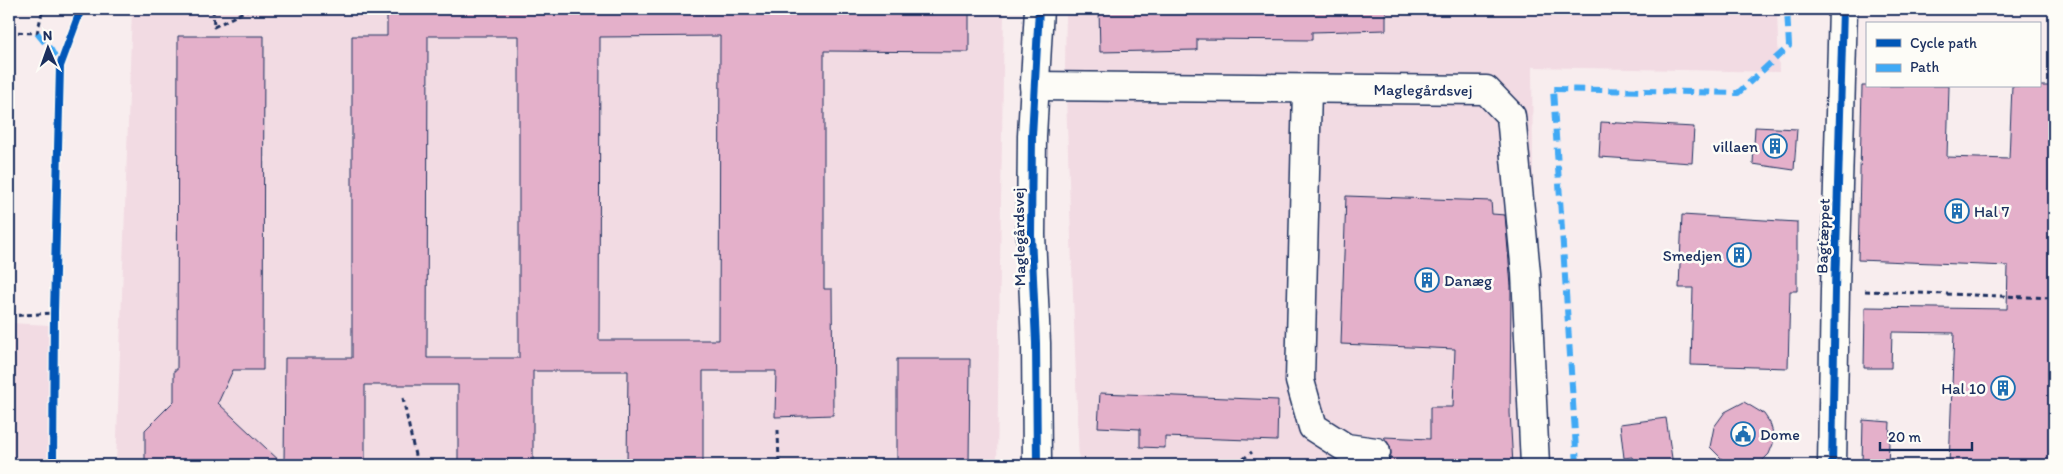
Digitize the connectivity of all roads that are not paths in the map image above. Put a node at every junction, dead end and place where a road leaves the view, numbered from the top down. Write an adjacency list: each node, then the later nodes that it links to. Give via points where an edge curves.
1 (1039, 9): 3 (street, Maglegårdsvej)
2 (1843, 9): 8 (street, Bagtæppet)
3 (1034, 86): 4 (street, Maglegårdsvej); 6 (street, Maglegårdsvej, via 1031,235)
4 (1306, 89): 5 (street, via 1300,381 1313,427 1346,448); 7 (street, Maglegårdsvej, via 1486,90 1511,116 1526,272)
5 (1376, 452)
6 (1037, 465)
7 (1535, 465)
8 (1832, 465)

